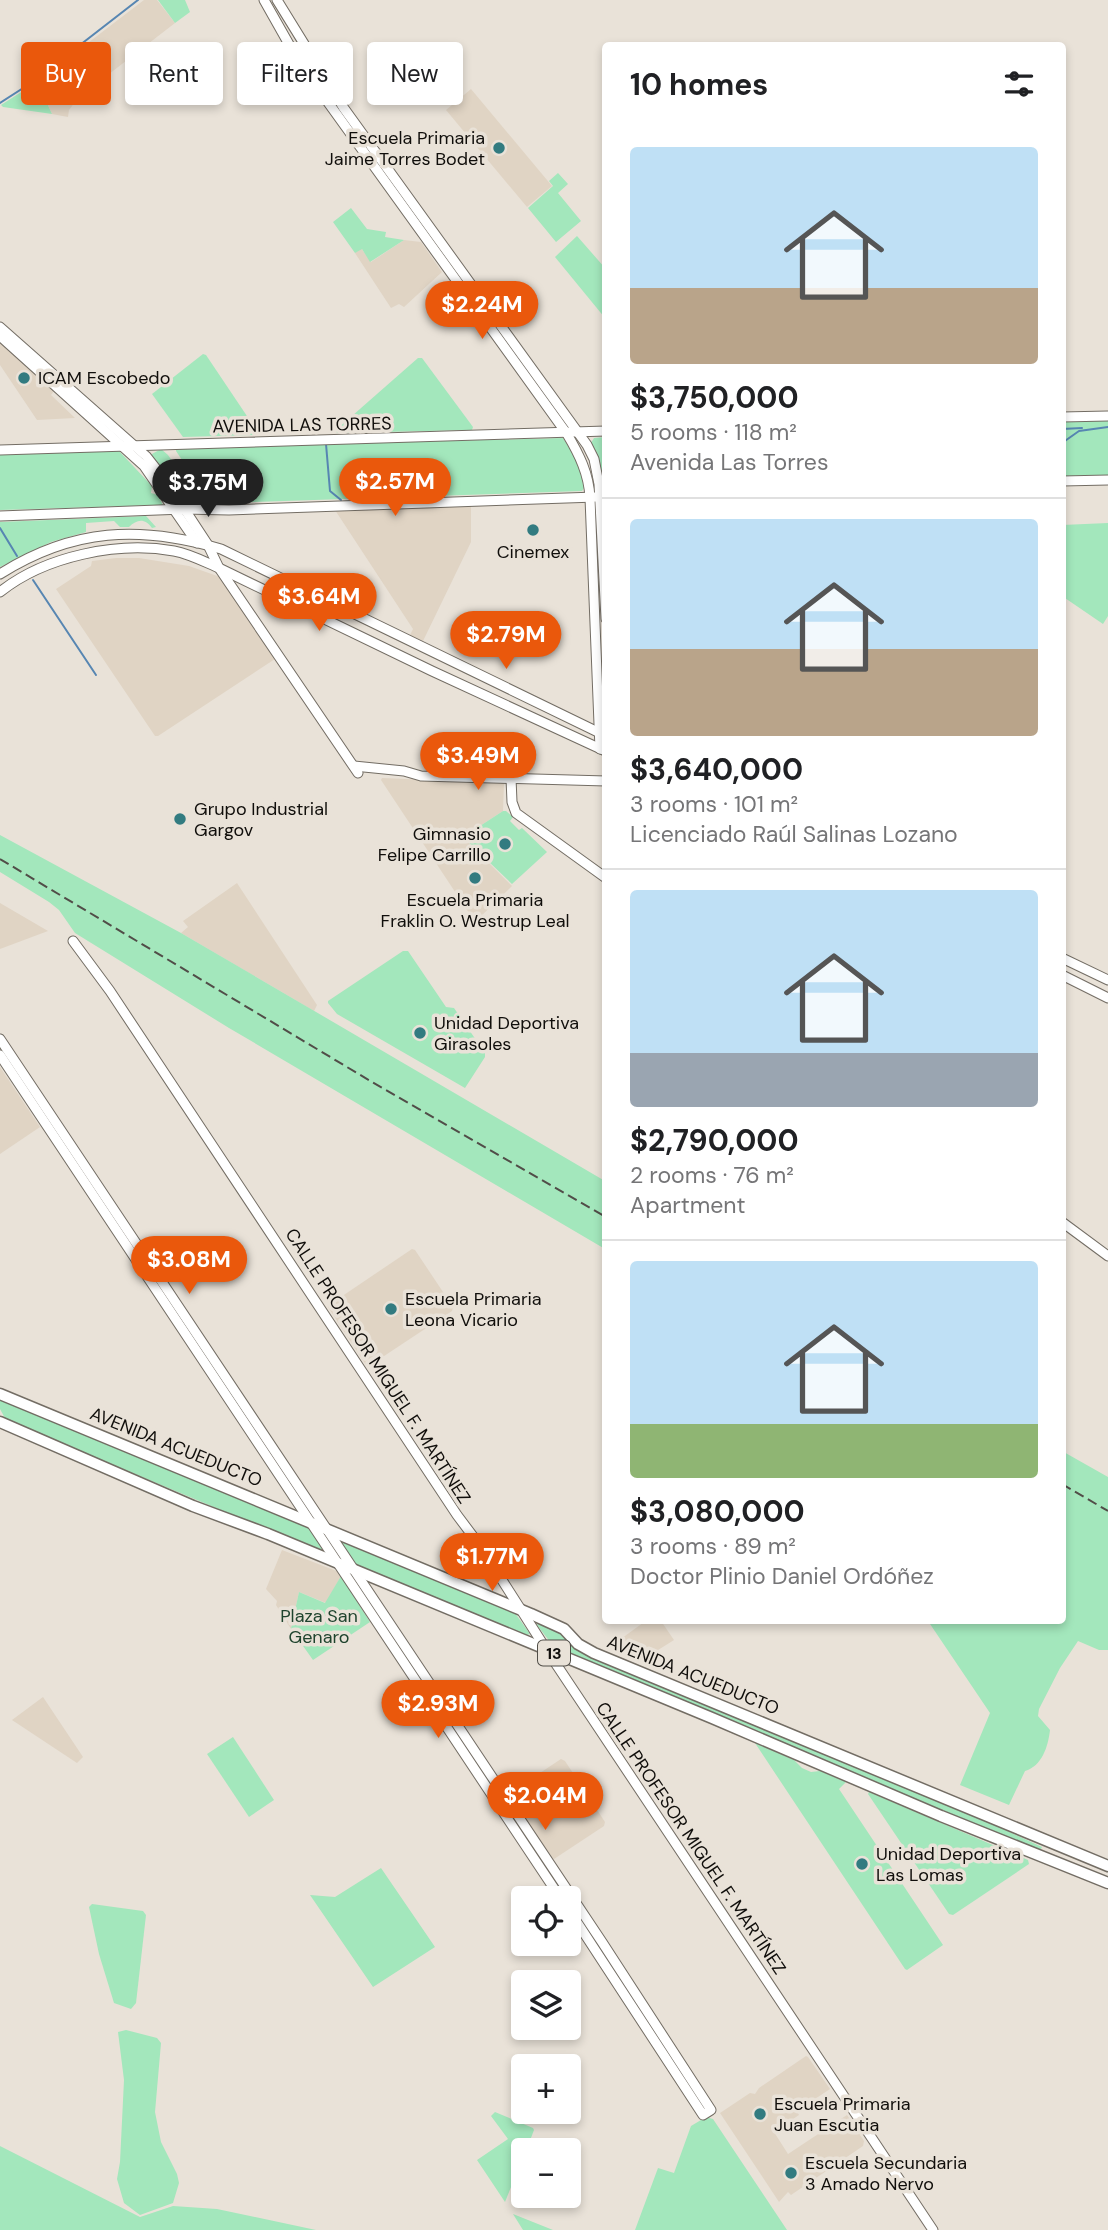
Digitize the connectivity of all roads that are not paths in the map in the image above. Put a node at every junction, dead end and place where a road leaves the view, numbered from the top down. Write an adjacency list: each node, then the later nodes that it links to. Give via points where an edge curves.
1 (264, 0): 9 (street, via 299,62)
2 (277, 0): 8 (street, via 343,107)
3 (0, 327): 11 (street)
4 (0, 336): 10 (street)
5 (1108, 416): 6 (street)
6 (1066, 417)
7 (602, 431): 8 (street, AVENIDA LAS TORRES)
8 (579, 432): 9 (street, AVENIDA LAS TORRES); 15 (street, via 594,459)
9 (567, 434): 11 (street, AVENIDA LAS TORRES); 15 (street)
10 (122, 446): 11 (street, AVENIDA LAS TORRES); 12 (street, AVENIDA LAS TORRES); 16 (street, via 148,471)
11 (135, 446): 17 (street, via 157,468)
12 (0, 450)
13 (1108, 480): 14 (street)
14 (1066, 481)
15 (598, 497): 17 (street); 25 (street)
16 (173, 509): 17 (street); 18 (street); 19 (street, via 178,521 174,530); 20 (street)
17 (184, 509): 20 (street)
18 (0, 516)
19 (150, 534): 20 (street); 23 (street, via 81,540 36,555)
20 (203, 544): 21 (street); 22 (street)
21 (219, 568): 24 (street); 26 (street, via 170,551 101,551 37,570)
22 (268, 573): 24 (street, via 259,575 238,566); 27 (street)
23 (0, 574)
24 (228, 575): 29 (street); 33 (street, via 356,769)
25 (600, 588): 28 (street)
26 (0, 592)
27 (397, 636): 29 (street); 31 (street)
28 (601, 646): 30 (street)
29 (391, 650): 32 (street)
30 (602, 690)
31 (602, 735)
32 (602, 750)
33 (511, 778): 34 (street); 35 (street, via 516,813)
34 (602, 781)
35 (602, 875)
36 (73, 941): 54 (street, CALLE PROFESOR MIGUEL F. MARTÍNEZ)
37 (1066, 960): 39 (street)
38 (1066, 977): 40 (street)
39 (1108, 980)
40 (1108, 998)
41 (0, 1039): 43 (street)
42 (0, 1055): 43 (street)
43 (53, 1127): 46 (street)
44 (1066, 1225): 45 (street)
45 (1108, 1256)
46 (215, 1371): 50 (street); 51 (street)
47 (0, 1394): 50 (main road, AVENIDA ACUEDUCTO / 13)
48 (0, 1415): 49 (main road)
49 (3, 1424): 52 (main road, AVENIDA ACUEDUCTO / 13)
50 (310, 1521): 51 (main road, AVENIDA ACUEDUCTO / 13); 52 (street)
51 (323, 1527): 53 (street); 54 (main road, AVENIDA ACUEDUCTO / 13)
52 (340, 1564): 53 (main road, AVENIDA ACUEDUCTO / 13); 56 (street)
53 (354, 1570): 55 (main road, AVENIDA ACUEDUCTO / 13); 56 (street)
54 (520, 1609): 55 (street, CALLE PROFESOR MIGUEL F. MARTÍNEZ); 57 (main road, AVENIDA ACUEDUCTO / 13, via 564,1629 594,1653)
55 (546, 1649): 58 (main road, AVENIDA ACUEDUCTO / 13); 63 (street, CALLE PROFESOR MIGUEL F. MARTÍNEZ)
56 (526, 1838): 59 (street); 60 (street)
57 (1108, 1866)
58 (1108, 1883)
59 (554, 1886)
60 (558, 1886)
61 (581, 1921): 62 (street, via 707,2112)
62 (581, 1928)
63 (933, 2230)

